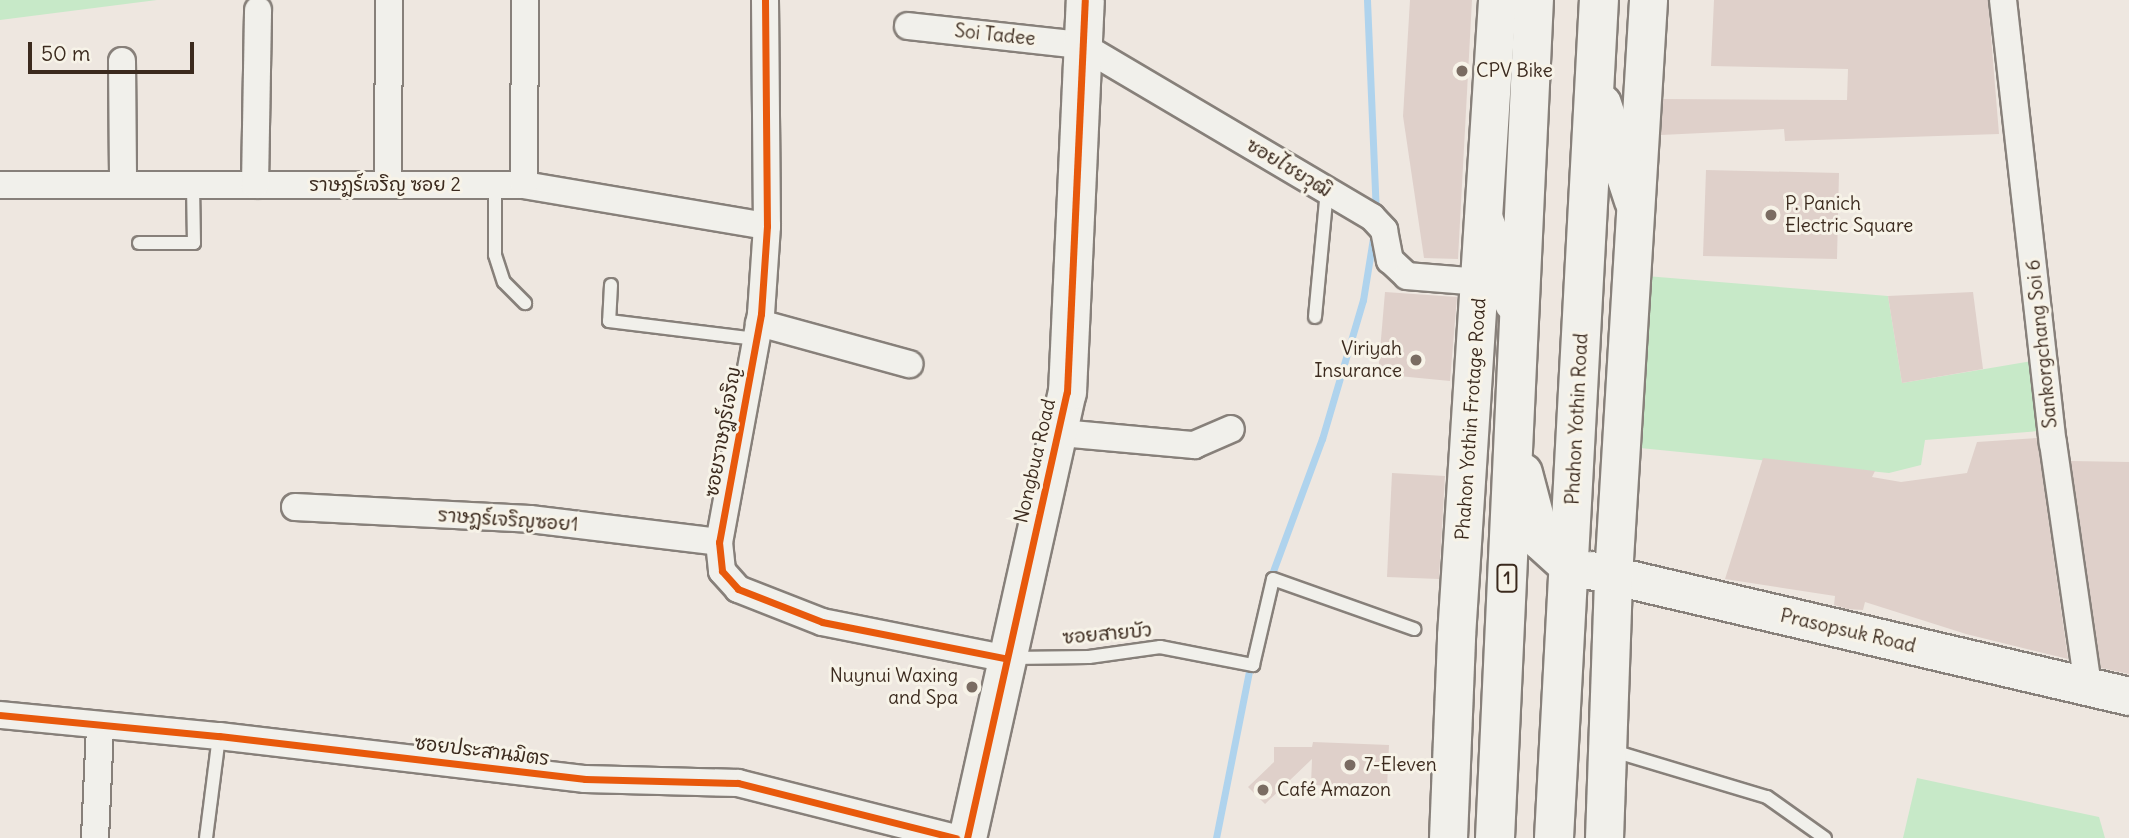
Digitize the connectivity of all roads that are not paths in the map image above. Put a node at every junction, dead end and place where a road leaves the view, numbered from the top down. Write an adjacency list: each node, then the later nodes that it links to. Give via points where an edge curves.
1 (389, 0): 19 (street)
2 (525, 0): 21 (street)
3 (765, 0): 25 (street, ซอยราษฎร์เจริญ)
4 (1085, 0): 12 (main road, Nongbua Road)
5 (1497, 0): 24 (main road, Phahon Yothin Frotage Road)
6 (1534, 0): 31 (main road, 1)
7 (1599, 0): 14 (main road, Phahon Yothin Road)
8 (1648, 0): 23 (main road)
9 (2003, 0): 44 (street, Sankorgchang Soi 6, via 2056,468)
10 (258, 10): 18 (street)
11 (908, 26): 12 (street, Soi Tadee)
12 (1082, 45): 22 (street, ซอยไชยวุฒิ); 35 (main road, Nongbua Road)
13 (122, 61): 16 (street)
14 (1596, 85): 23 (main road); 39 (main road, Phahon Yothin Road)
15 (0, 185): 16 (street, ราษฎร์เจริญ ซอย 2)
16 (123, 185): 17 (street, ราษฎร์เจริญ ซอย 2)
17 (193, 185): 18 (street, ราษฎร์เจริญ ซอย 2); 26 (lane, via 194,243)
18 (256, 185): 19 (street, ราษฎร์เจริญ ซอย 2)
19 (388, 185): 20 (street, ราษฎร์เจริญ ซอย 2)
20 (495, 185): 21 (street, ราษฎร์เจริญ ซอย 2); 29 (lane, via 495,255 505,282)
21 (524, 185): 25 (street, ราษฎร์เจริญ ซอย 2)
22 (1327, 190): 27 (street, ซอยไชยวุฒิ, via 1372,217 1384,230 1390,260 1407,276); 30 (lane)
23 (1634, 201): 40 (main road)
24 (1484, 219): 27 (main road, Phahon Yothin Frotage Road); 31 (main road)
25 (767, 226): 32 (street, ซอยราษฎร์เจริญ)
26 (139, 243)
27 (1480, 282): 54 (main road, Phahon Yothin Frotage Road, via 1456,636)
28 (611, 285): 32 (lane, via 609,321)
29 (525, 303)
30 (1315, 317)
31 (1520, 318): 36 (main road, 1)
32 (758, 331): 33 (street); 38 (street, ซอยราษฎร์เจริญ)
33 (909, 364)
34 (1230, 429): 35 (street, via 1194,445)
35 (1061, 433): 42 (main road, Nongbua Road)
36 (1514, 440): 39 (main road, via 1541,541); 43 (main road, 1)
37 (295, 507): 38 (street, ราษฎร์เจริญซอย1, via 530,519)
38 (719, 542): 42 (street, ซอยราษฎร์เจริญ, via 722,571 738,589 822,622)
39 (1568, 565): 40 (main road, Prasopsuk Road); 43 (main road, via 1530,589); 56 (main road, Phahon Yothin Road)
40 (1613, 576): 44 (main road, Prasopsuk Road); 49 (main road)
41 (1414, 629): 42 (lane, ซอยสายบัว, via 1273,579 1253,665 1160,647 1089,657)
42 (1004, 658): 53 (main road, Nongbua Road)
43 (1501, 677): 55 (main road, 1)
44 (2088, 687): 45 (main road, Prasopsuk Road)
45 (2129, 696)
46 (0, 715): 47 (street, ซอยประสานมิตร)
47 (100, 726): 48 (street, ซอยประสานมิตร); 50 (street)
48 (219, 736): 51 (lane); 52 (street, ซอยประสานมิตร, via 585,779 738,783)
49 (1607, 748): 57 (main road); 58 (lane, via 1768,797)
50 (95, 838)
51 (206, 838)
52 (956, 838)
53 (967, 838)
54 (1448, 838)
55 (1495, 838)
56 (1554, 838)
57 (1604, 838)
58 (1825, 838)

